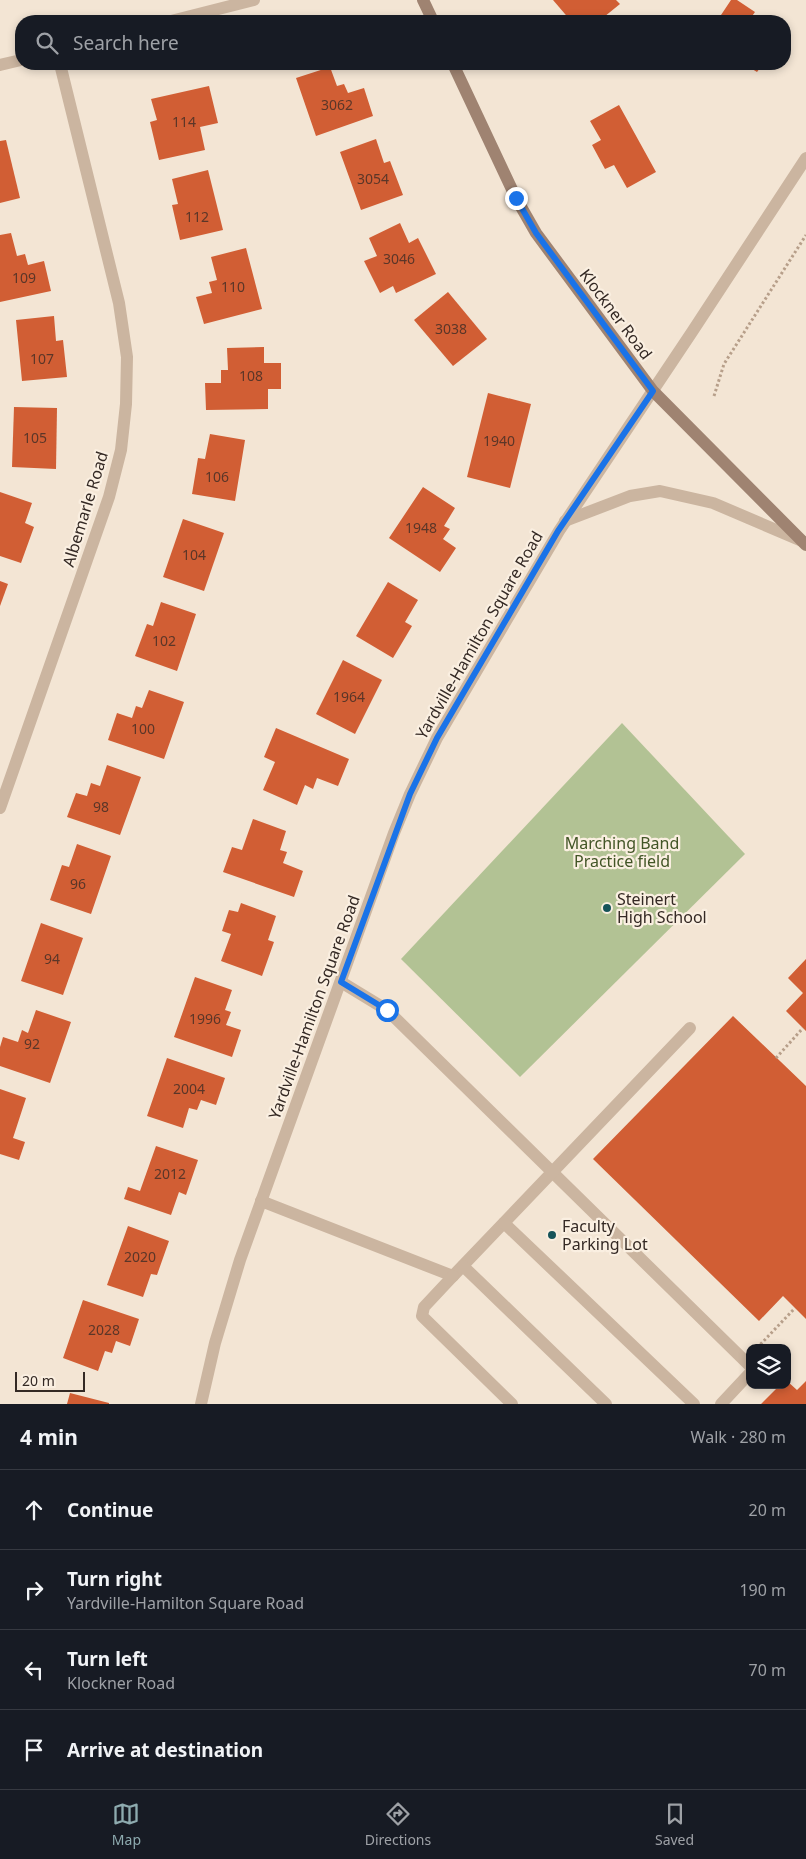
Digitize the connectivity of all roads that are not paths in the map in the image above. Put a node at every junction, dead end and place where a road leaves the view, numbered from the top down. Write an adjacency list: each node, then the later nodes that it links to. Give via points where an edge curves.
1 (254, 0): 3 (street)
2 (423, 0): 4 (main road)
3 (195, 15)
4 (430, 15)
5 (15, 61): 6 (street)
6 (0, 65)
7 (62, 70): 13 (street, Albemarle Road, via 120,303 126,356 126,404 121,450 109,497)
8 (456, 70): 10 (main road, Klockner Road, via 536,233)
9 (806, 158): 10 (street, Yardville-Hamilton Square Road)
10 (653, 391): 11 (street, Yardville-Hamilton Square Road); 12 (main road, Klockner Road)
11 (565, 521): 12 (street, via 630,496 660,491 713,503); 14 (street, Yardville-Hamilton Square Road, via 437,738 397,825)
12 (804, 543)
13 (0, 808)
14 (341, 982): 16 (street, via 387,1010); 17 (street, Yardville-Hamilton Square Road)
15 (690, 1028): 16 (street)
16 (552, 1173): 18 (street); 21 (street)
17 (262, 1201): 20 (street); 23 (street, Yardville-Hamilton Square Road, via 215,1343)
18 (504, 1223): 19 (street); 26 (street)
19 (463, 1266): 20 (street); 25 (street)
20 (453, 1276): 24 (street, via 424,1307 422,1316)
21 (746, 1362)
22 (746, 1377): 27 (street)
23 (201, 1404)
24 (512, 1404)
25 (606, 1404)
26 (694, 1404)
27 (721, 1404)

